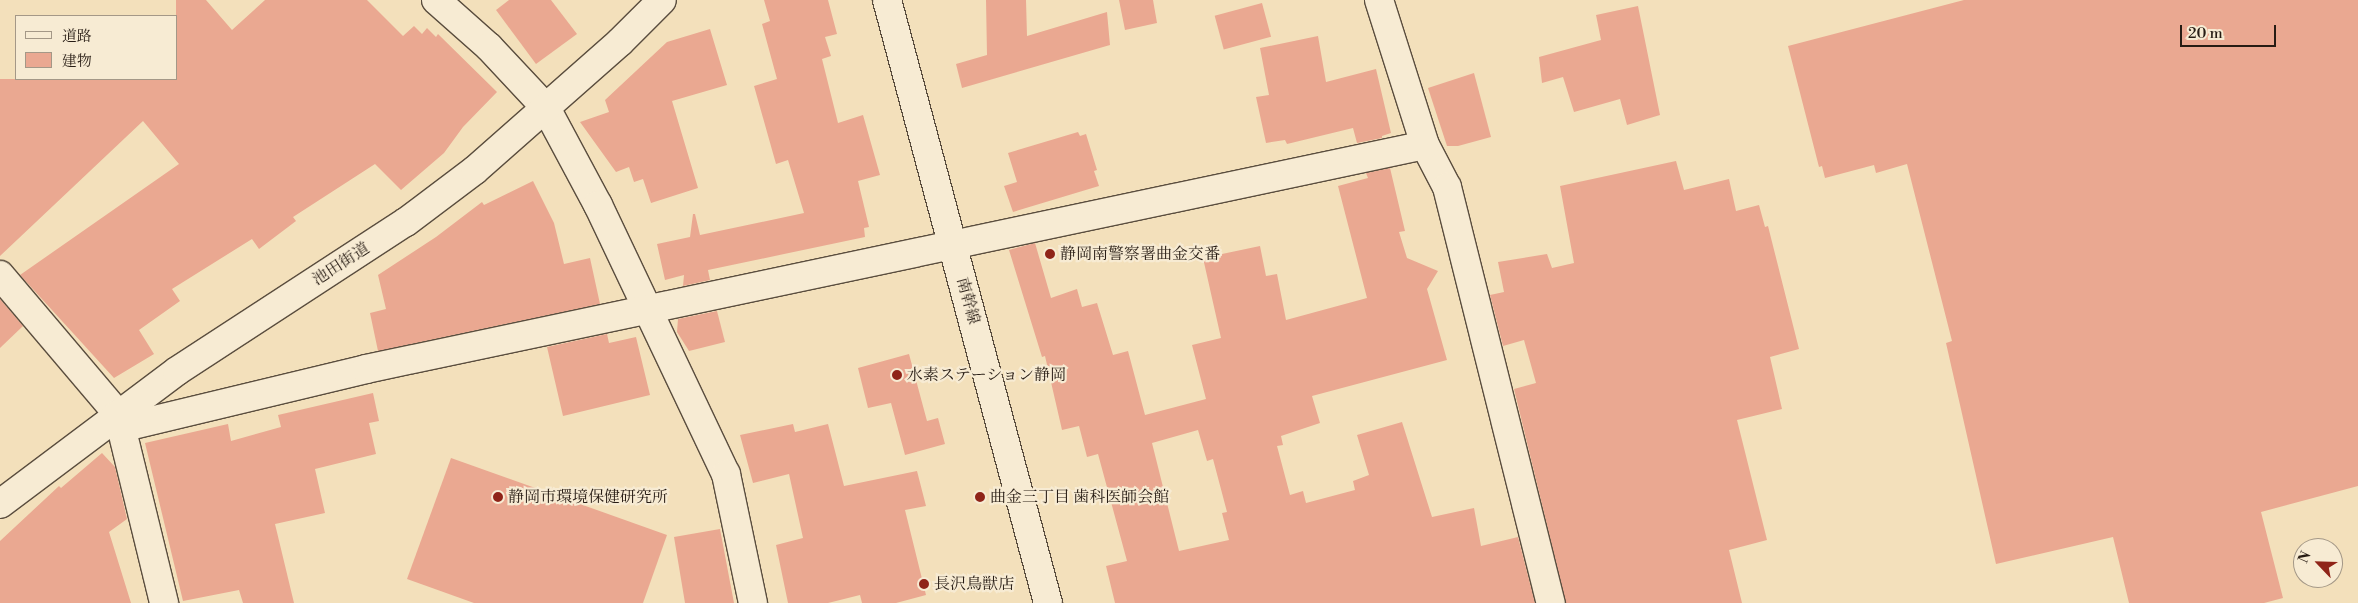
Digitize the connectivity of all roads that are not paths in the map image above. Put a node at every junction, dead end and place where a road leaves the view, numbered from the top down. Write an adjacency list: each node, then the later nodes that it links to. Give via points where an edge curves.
1 (436, 0): 5 (street, via 489,47)
2 (662, 0): 5 (street, 池田街道)
3 (887, 0): 7 (street, 南幹線)
4 (1379, 0): 6 (street)
5 (546, 108): 9 (street, via 598,205); 10 (street, 池田街道, via 475,170 406,222 177,372)
6 (1425, 145): 7 (street); 15 (street, via 1446,187)
7 (953, 244): 9 (street); 14 (street, 南幹線)
8 (0, 275): 10 (street)
9 (648, 311): 10 (street); 13 (street, via 726,474)
10 (120, 421): 11 (street, 池田街道); 12 (street)
11 (0, 504)
12 (164, 603)
13 (753, 603)
14 (1048, 603)
15 (1551, 603)

